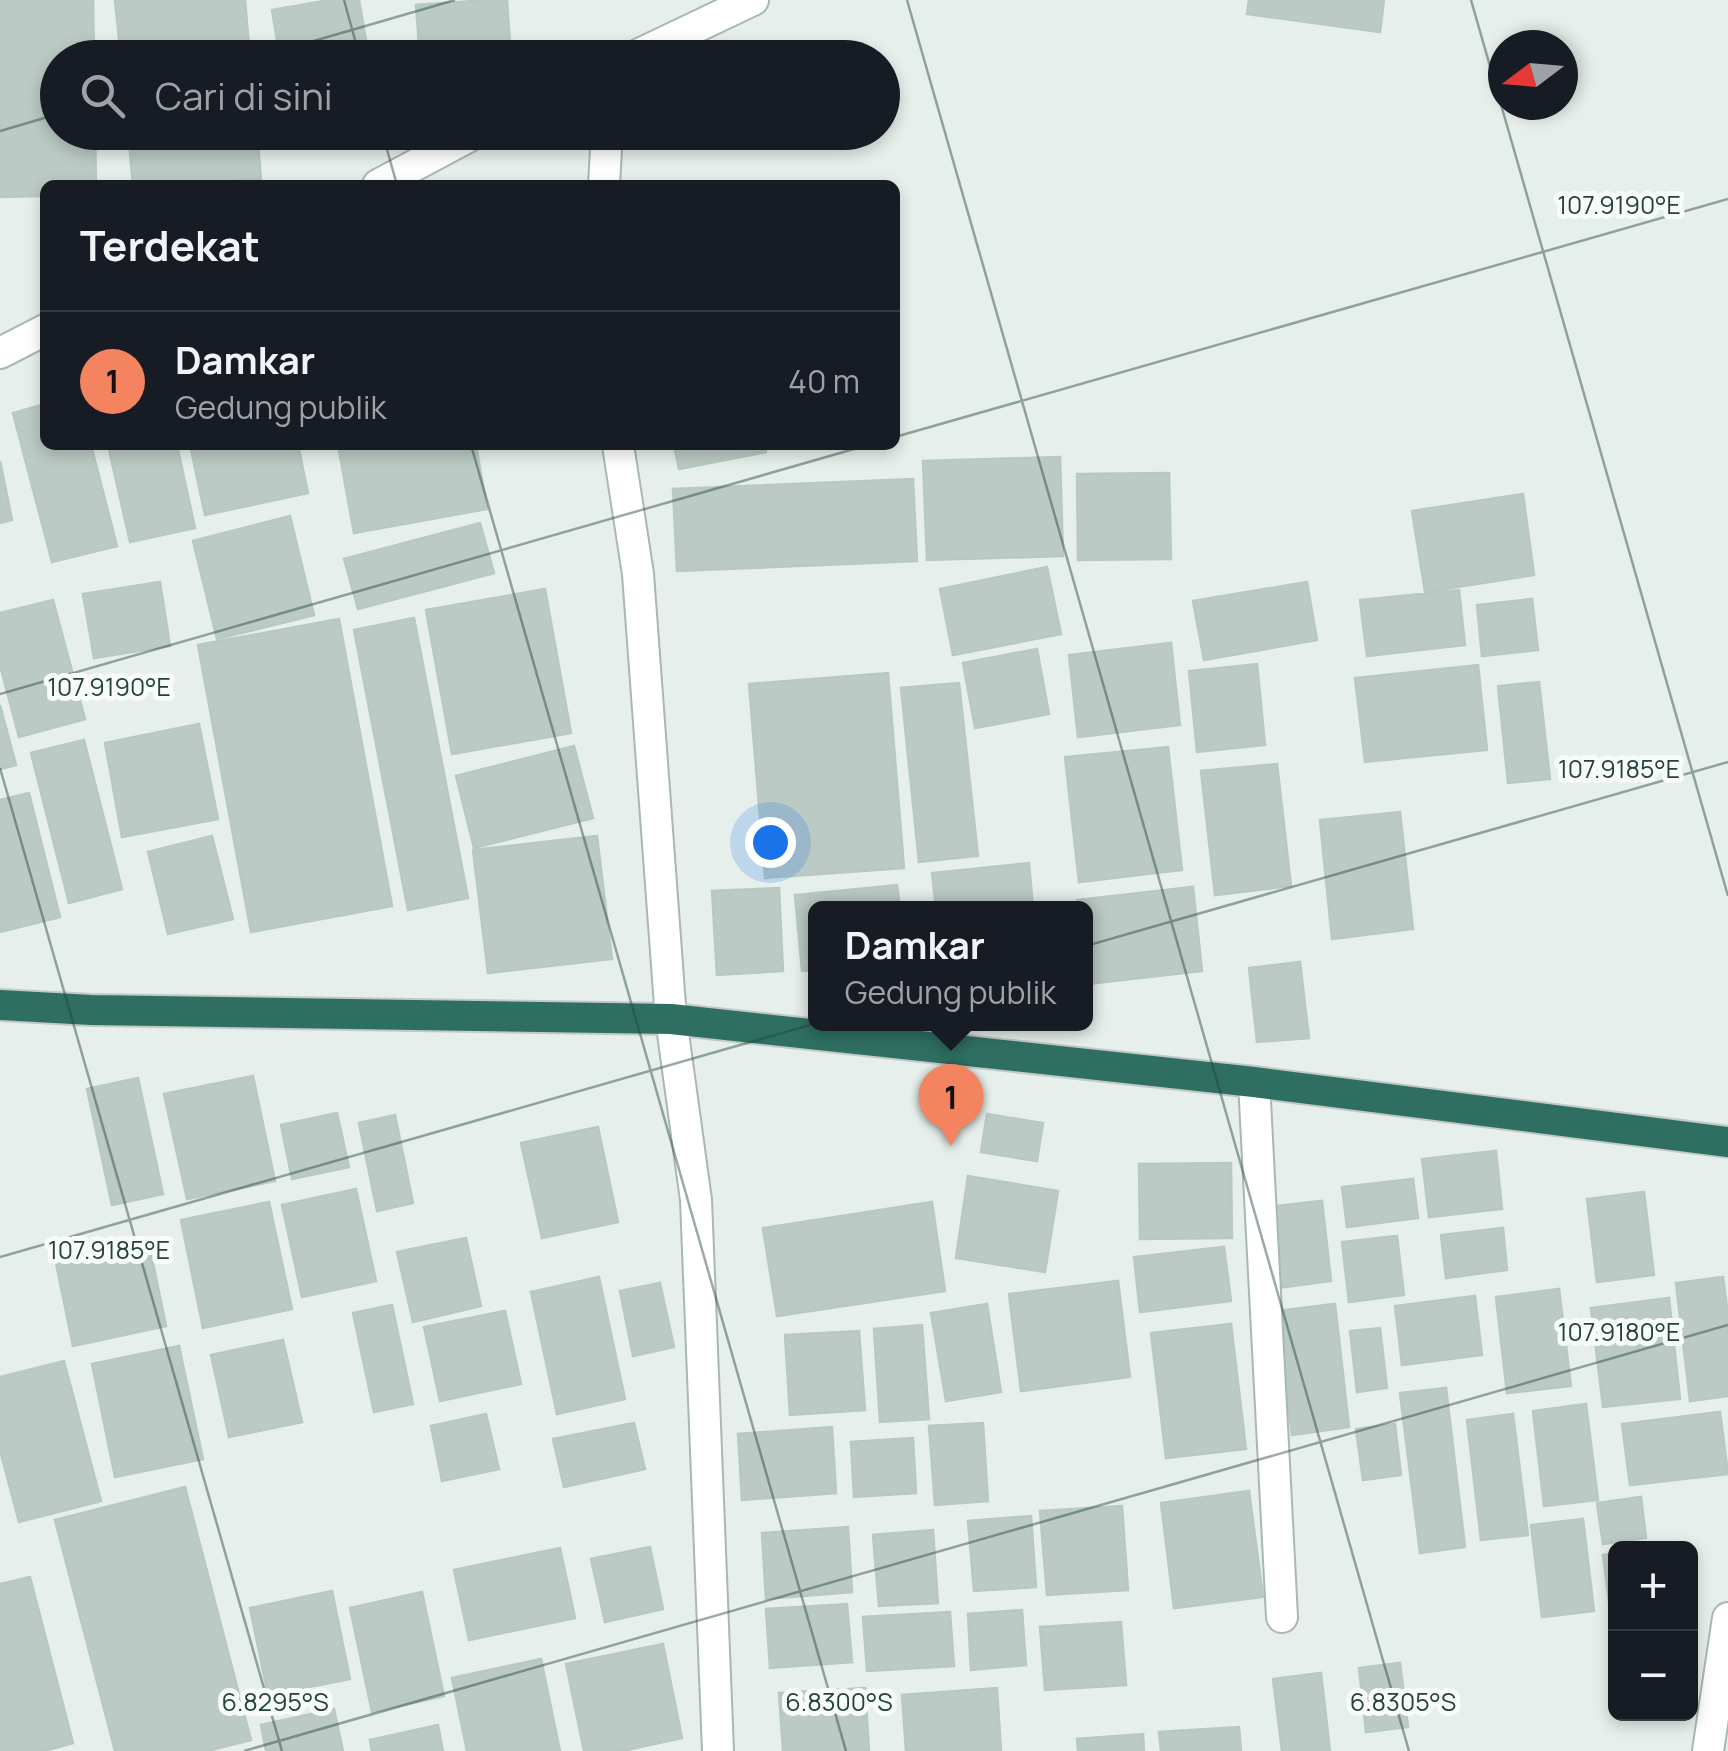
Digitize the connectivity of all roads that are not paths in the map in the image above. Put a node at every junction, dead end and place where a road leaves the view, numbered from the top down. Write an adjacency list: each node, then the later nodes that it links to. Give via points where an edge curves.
1 (754, 0): 2 (street)
2 (669, 40)
3 (443, 150): 5 (street)
4 (606, 150): 6 (street)
5 (387, 180)
6 (604, 180)
7 (40, 333): 8 (street)
8 (0, 353)
9 (619, 450): 11 (street, via 638,574)
10 (0, 1005): 11 (highway)
11 (671, 1019): 12 (highway); 16 (street, via 696,1200)
12 (1254, 1082): 13 (highway); 14 (street)
13 (1728, 1142)
14 (1282, 1617)
15 (1728, 1618): 17 (street)
16 (718, 1751)
17 (1708, 1751)

